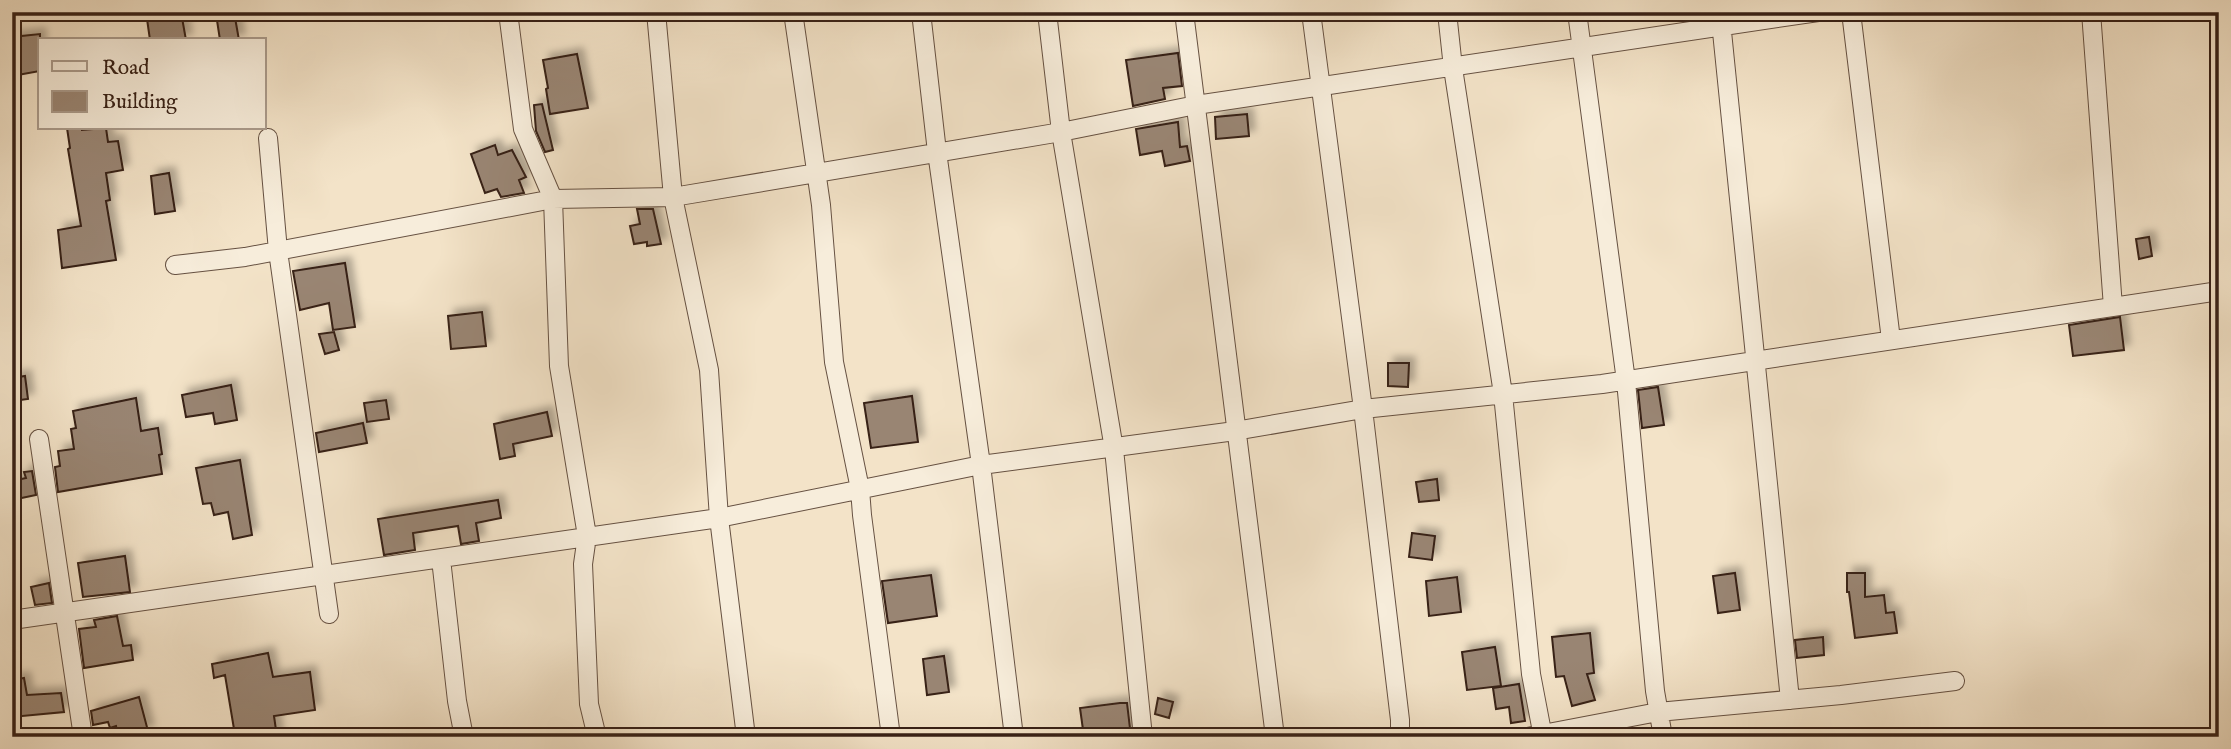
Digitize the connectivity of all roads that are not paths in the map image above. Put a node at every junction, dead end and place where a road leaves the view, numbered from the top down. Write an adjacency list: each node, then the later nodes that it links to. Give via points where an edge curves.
1 (508, 12): 23 (street, via 523,129)
2 (656, 12): 22 (street)
3 (793, 12): 21 (street)
4 (921, 12): 20 (street)
5 (1047, 12): 18 (street)
6 (1184, 12): 17 (street)
7 (1311, 12): 16 (street)
8 (1447, 12): 15 (street)
9 (1577, 12): 14 (street)
10 (1818, 12): 13 (street)
11 (1851, 12): 28 (street)
12 (2091, 12): 27 (street)
13 (1721, 20): 14 (street); 29 (street)
14 (1581, 48): 15 (street); 30 (street)
15 (1453, 68): 16 (street); 31 (street)
16 (1321, 88): 17 (street); 32 (street)
17 (1196, 105): 18 (street); 33 (street)
18 (1061, 132): 20 (street); 35 (street)
19 (268, 138): 24 (street)
20 (937, 152): 21 (street); 36 (street)
21 (816, 172): 22 (street); 37 (street, via 834,362)
22 (673, 197): 23 (street); 38 (street, via 709,370)
23 (553, 200): 24 (street); 39 (street, via 559,366)
24 (278, 251): 25 (street); 41 (street)
25 (175, 265)
26 (2219, 291): 27 (street)
27 (2113, 307): 28 (street)
28 (1891, 340): 29 (street)
29 (1754, 361): 30 (street); 46 (street)
30 (1626, 381): 31 (street); 47 (street)
31 (1503, 394): 32 (street); 48 (street)
32 (1363, 409): 33 (street); 57 (street)
33 (1236, 431): 35 (street); 56 (street)
34 (39, 439): 42 (street)
35 (1114, 449): 36 (street); 55 (street)
36 (981, 465): 37 (street); 54 (street)
37 (860, 489): 38 (street); 53 (street)
38 (719, 518): 39 (street); 52 (street)
39 (587, 536): 40 (street); 51 (street, via 583,564 589,704)
40 (441, 559): 41 (street); 50 (street)
41 (323, 574): 42 (street); 43 (street)
42 (64, 612): 44 (street); 49 (street)
43 (329, 614)
44 (12, 620)
45 (1955, 681): 46 (street)
46 (1790, 700): 47 (street)
47 (1658, 712): 48 (street); 58 (street)
48 (1538, 736)
49 (83, 737)
50 (464, 737)
51 (597, 737)
52 (746, 737)
53 (891, 737)
54 (1014, 737)
55 (1143, 737)
56 (1275, 737)
57 (1399, 737)
58 (1662, 737)

